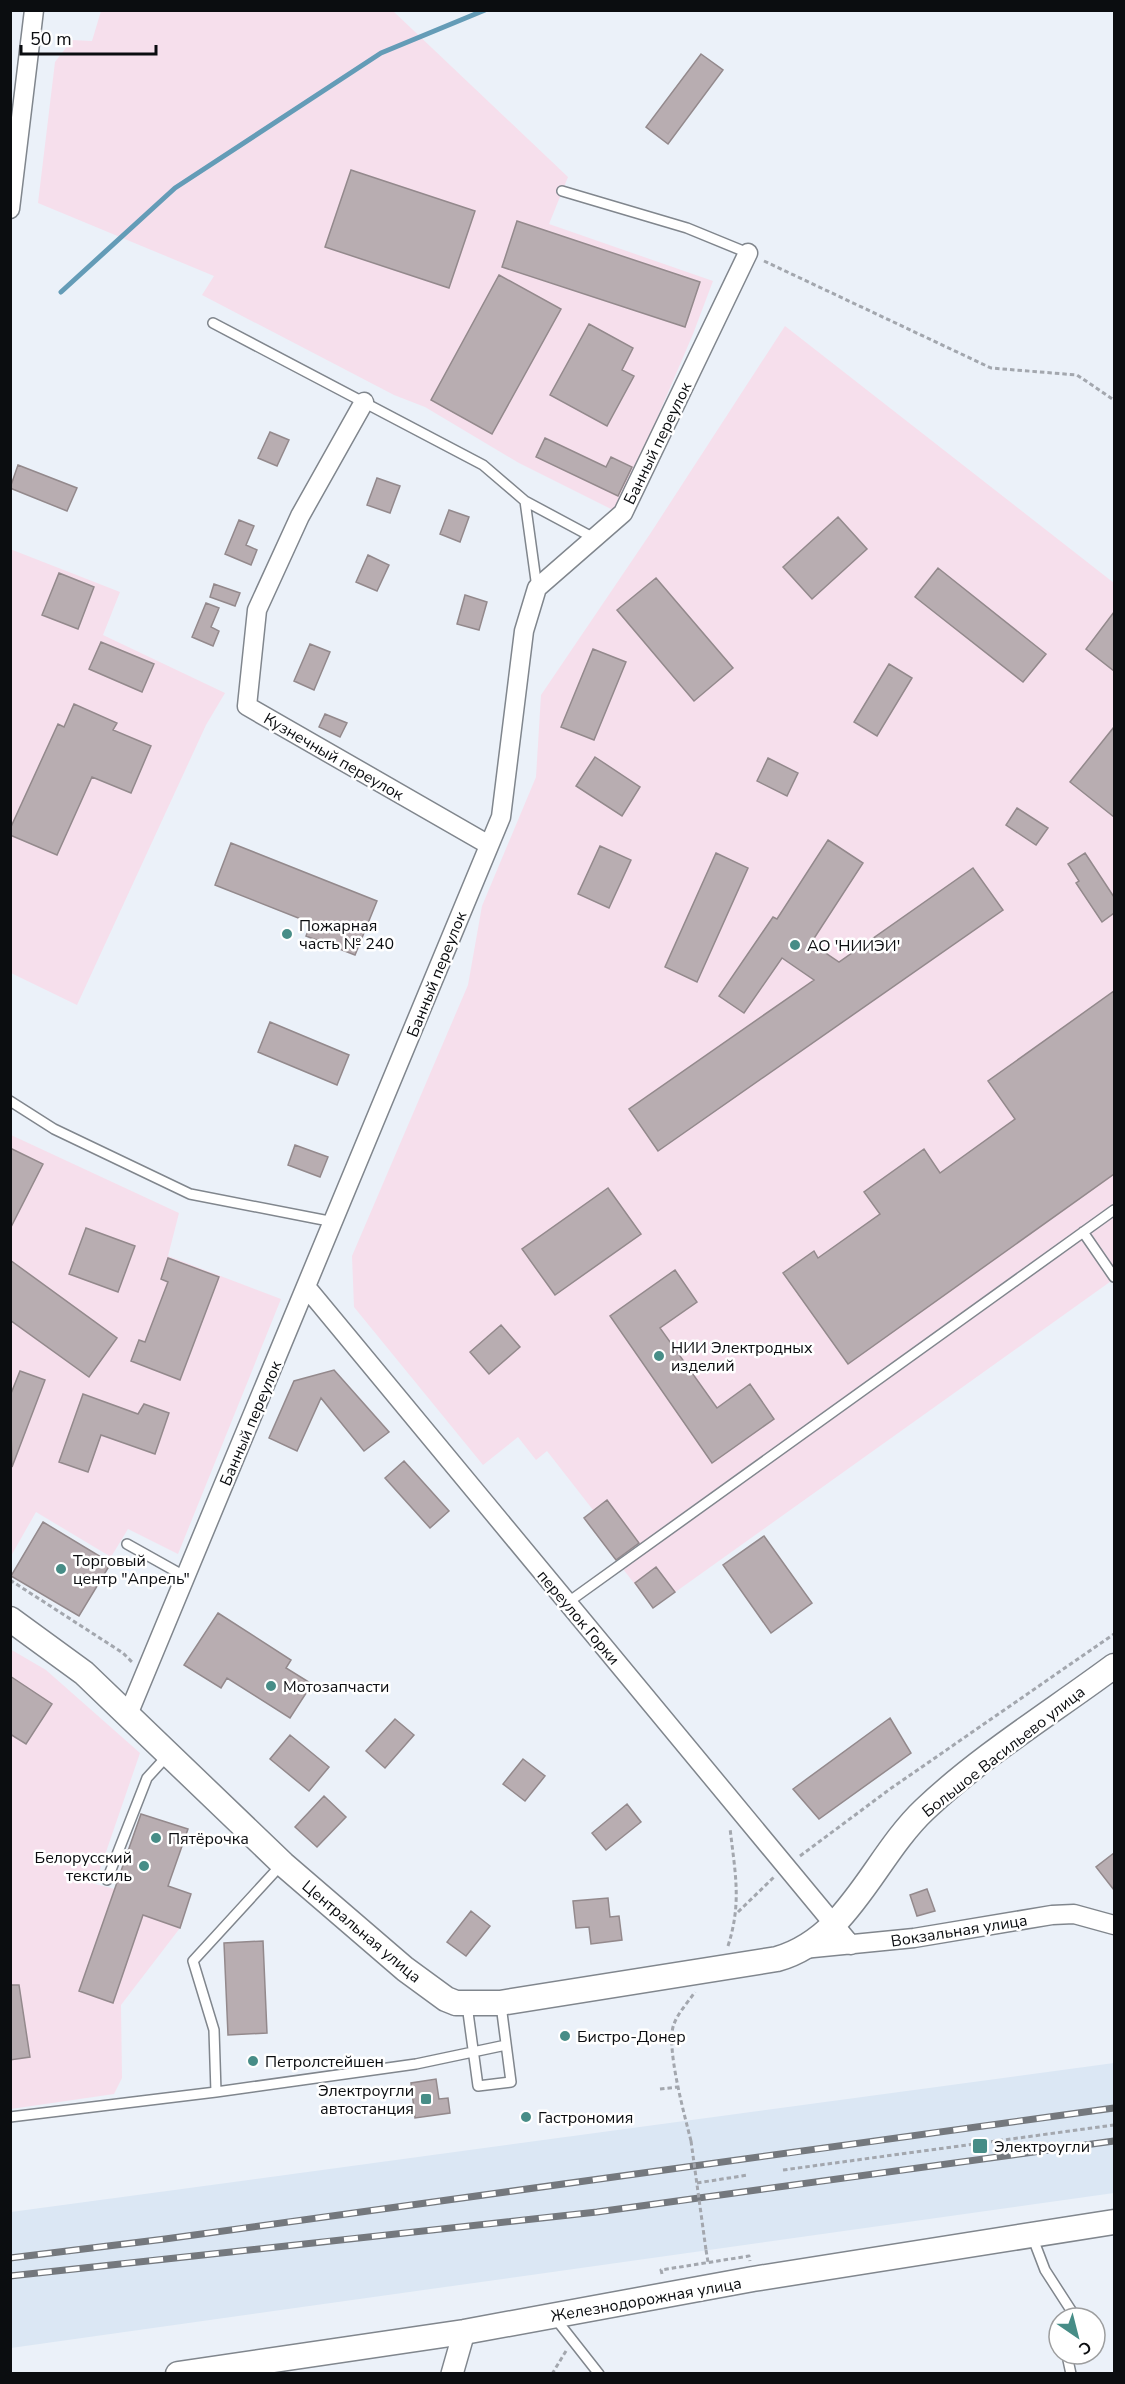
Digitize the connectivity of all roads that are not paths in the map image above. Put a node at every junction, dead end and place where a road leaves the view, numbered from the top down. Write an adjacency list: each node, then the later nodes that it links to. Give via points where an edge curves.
1 (33, 10): 3 (street)
2 (562, 191): 4 (lane, via 687,228)
3 (10, 209)
4 (748, 253): 8 (street, Банный переулок, via 623,513)
5 (213, 323): 6 (lane)
6 (364, 402): 7 (lane, via 483,465); 10 (street, Кузнечный переулок, via 300,516 257,610 247,706)
7 (525, 501): 8 (lane); 9 (lane)
8 (594, 538): 9 (street, Банный переулок)
9 (537, 588): 10 (street, Банный переулок, via 524,632 501,817)
10 (489, 845): 13 (street, Банный переулок)
11 (10, 1101): 13 (lane, via 54,1129 190,1194)
12 (1114, 1210): 14 (lane)
13 (334, 1222): 16 (street, Банный переулок)
14 (1083, 1232): 15 (lane); 19 (lane)
15 (1114, 1277)
16 (306, 1288): 18 (street, Банный переулок); 19 (street, переулок Горки)
17 (127, 1544): 18 (lane)
18 (186, 1577): 22 (street, Банный переулок)
19 (567, 1603): 26 (street, переулок Горки)
20 (10, 1619): 22 (main road, Центральная улица, via 84,1673)
21 (1114, 1666): 26 (main road, Большое Васильево улица, via 925,1809)
22 (128, 1717): 23 (main road, Центральная улица)
23 (168, 1755): 24 (main road, Центральная улица); 25 (lane, via 147,1779)
24 (283, 1864): 31 (main road, Центральная улица, via 405,1969 446,1999); 34 (lane, via 193,1961 214,2030)
25 (107, 1880)
26 (834, 1924): 28 (street, переулок Горки); 29 (main road, Большое Васильево улица)
27 (1114, 1925): 28 (street, Вокзальная улица, via 1074,1914 1052,1915)
28 (851, 1946): 29 (street, Вокзальная улица)
29 (803, 1949): 30 (main road, Центральная улица, via 777,1959)
30 (500, 2003): 31 (main road, Центральная улица); 32 (lane)
31 (467, 2005): 33 (lane)
32 (506, 2045): 33 (lane); 33 (lane, via 511,2082 478,2086)
33 (473, 2050): 34 (lane, via 416,2064)
34 (216, 2092): 35 (lane)
35 (10, 2117)
36 (1114, 2222): 37 (main road, Железнодорожная улица)
37 (1031, 2234): 38 (lane, via 1046,2270); 39 (main road, Железнодорожная улица)
38 (1068, 2306)
39 (553, 2316): 40 (main road, Железнодорожная улица); 43 (lane)
40 (464, 2332): 41 (main road, Железнодорожная улица); 42 (street)
41 (178, 2373)
42 (452, 2373)
43 (599, 2373)

